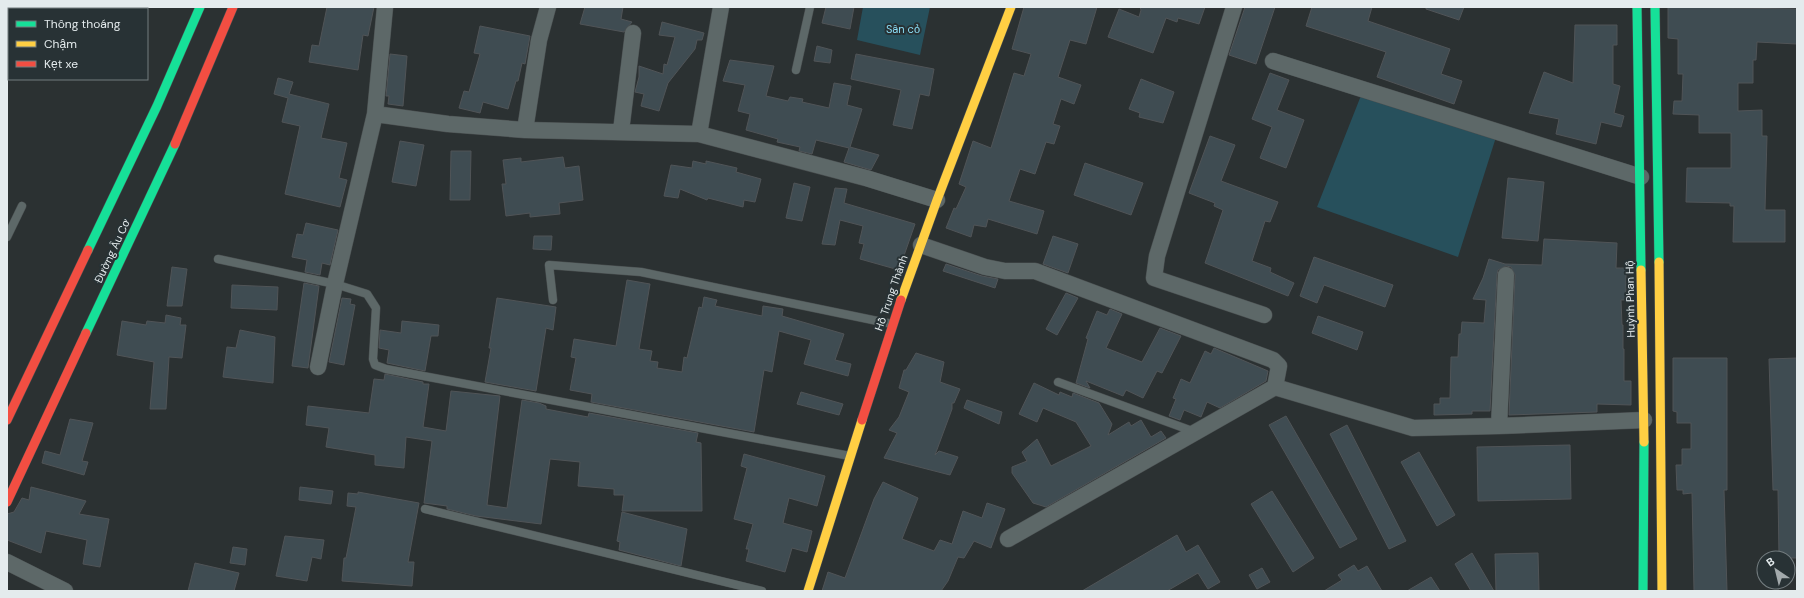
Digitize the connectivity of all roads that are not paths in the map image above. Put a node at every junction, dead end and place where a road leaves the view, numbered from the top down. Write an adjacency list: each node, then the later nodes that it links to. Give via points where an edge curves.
1 (200, 7): 33 (street, Đường Âu Cơ, via 136,159)
2 (233, 7): 38 (street, Đường Âu Cơ)
3 (385, 7): 14 (street)
4 (548, 7): 15 (street, via 539,40)
5 (721, 7): 17 (street)
6 (810, 7): 13 (lane)
7 (1011, 7): 20 (street, Hồ Trung Thành)
8 (1234, 7): 28 (street, via 1157,256 1154,278)
9 (1637, 7): 18 (street, Huỳnh Phan Hộ)
10 (1655, 7): 19 (street)
11 (633, 33): 16 (street)
12 (1273, 61): 18 (street)
13 (796, 70)
14 (375, 114): 15 (street, via 448,124); 26 (street)
15 (525, 130): 16 (street)
16 (621, 131): 17 (street)
17 (699, 134): 20 (street, via 866,178)
18 (1641, 177): 19 (street); 34 (street, Huỳnh Phan Hộ)
19 (1658, 177): 46 (street)
20 (937, 200): 23 (street, Hồ Trung Thành)
21 (22, 206): 22 (lane)
22 (7, 237)
23 (921, 245): 29 (street, Hồ Trung Thành); 32 (street, via 984,267 1005,271 1035,271 1274,360 1279,366)
24 (218, 258): 26 (lane)
25 (1506, 275): 35 (street)
26 (335, 284): 30 (street); 37 (lane, via 367,294 376,308 373,359 375,365 386,369)
27 (553, 300): 29 (lane, via 549,265 641,272)
28 (1264, 315)
29 (892, 324): 37 (street, Hồ Trung Thành)
30 (318, 367)
31 (1058, 382): 36 (lane)
32 (1275, 387): 35 (street, via 1413,428); 36 (street)
33 (7, 420)
34 (1644, 420): 35 (street); 45 (street, Huỳnh Phan Hộ)
35 (1499, 426)
36 (1196, 432): 40 (street)
37 (850, 456): 44 (street, Hồ Trung Thành)
38 (7, 502)
39 (425, 509): 43 (lane)
40 (1008, 539)
41 (7, 562): 42 (street)
42 (65, 591)
43 (762, 591)
44 (808, 591)
45 (1643, 591)
46 (1662, 591)

